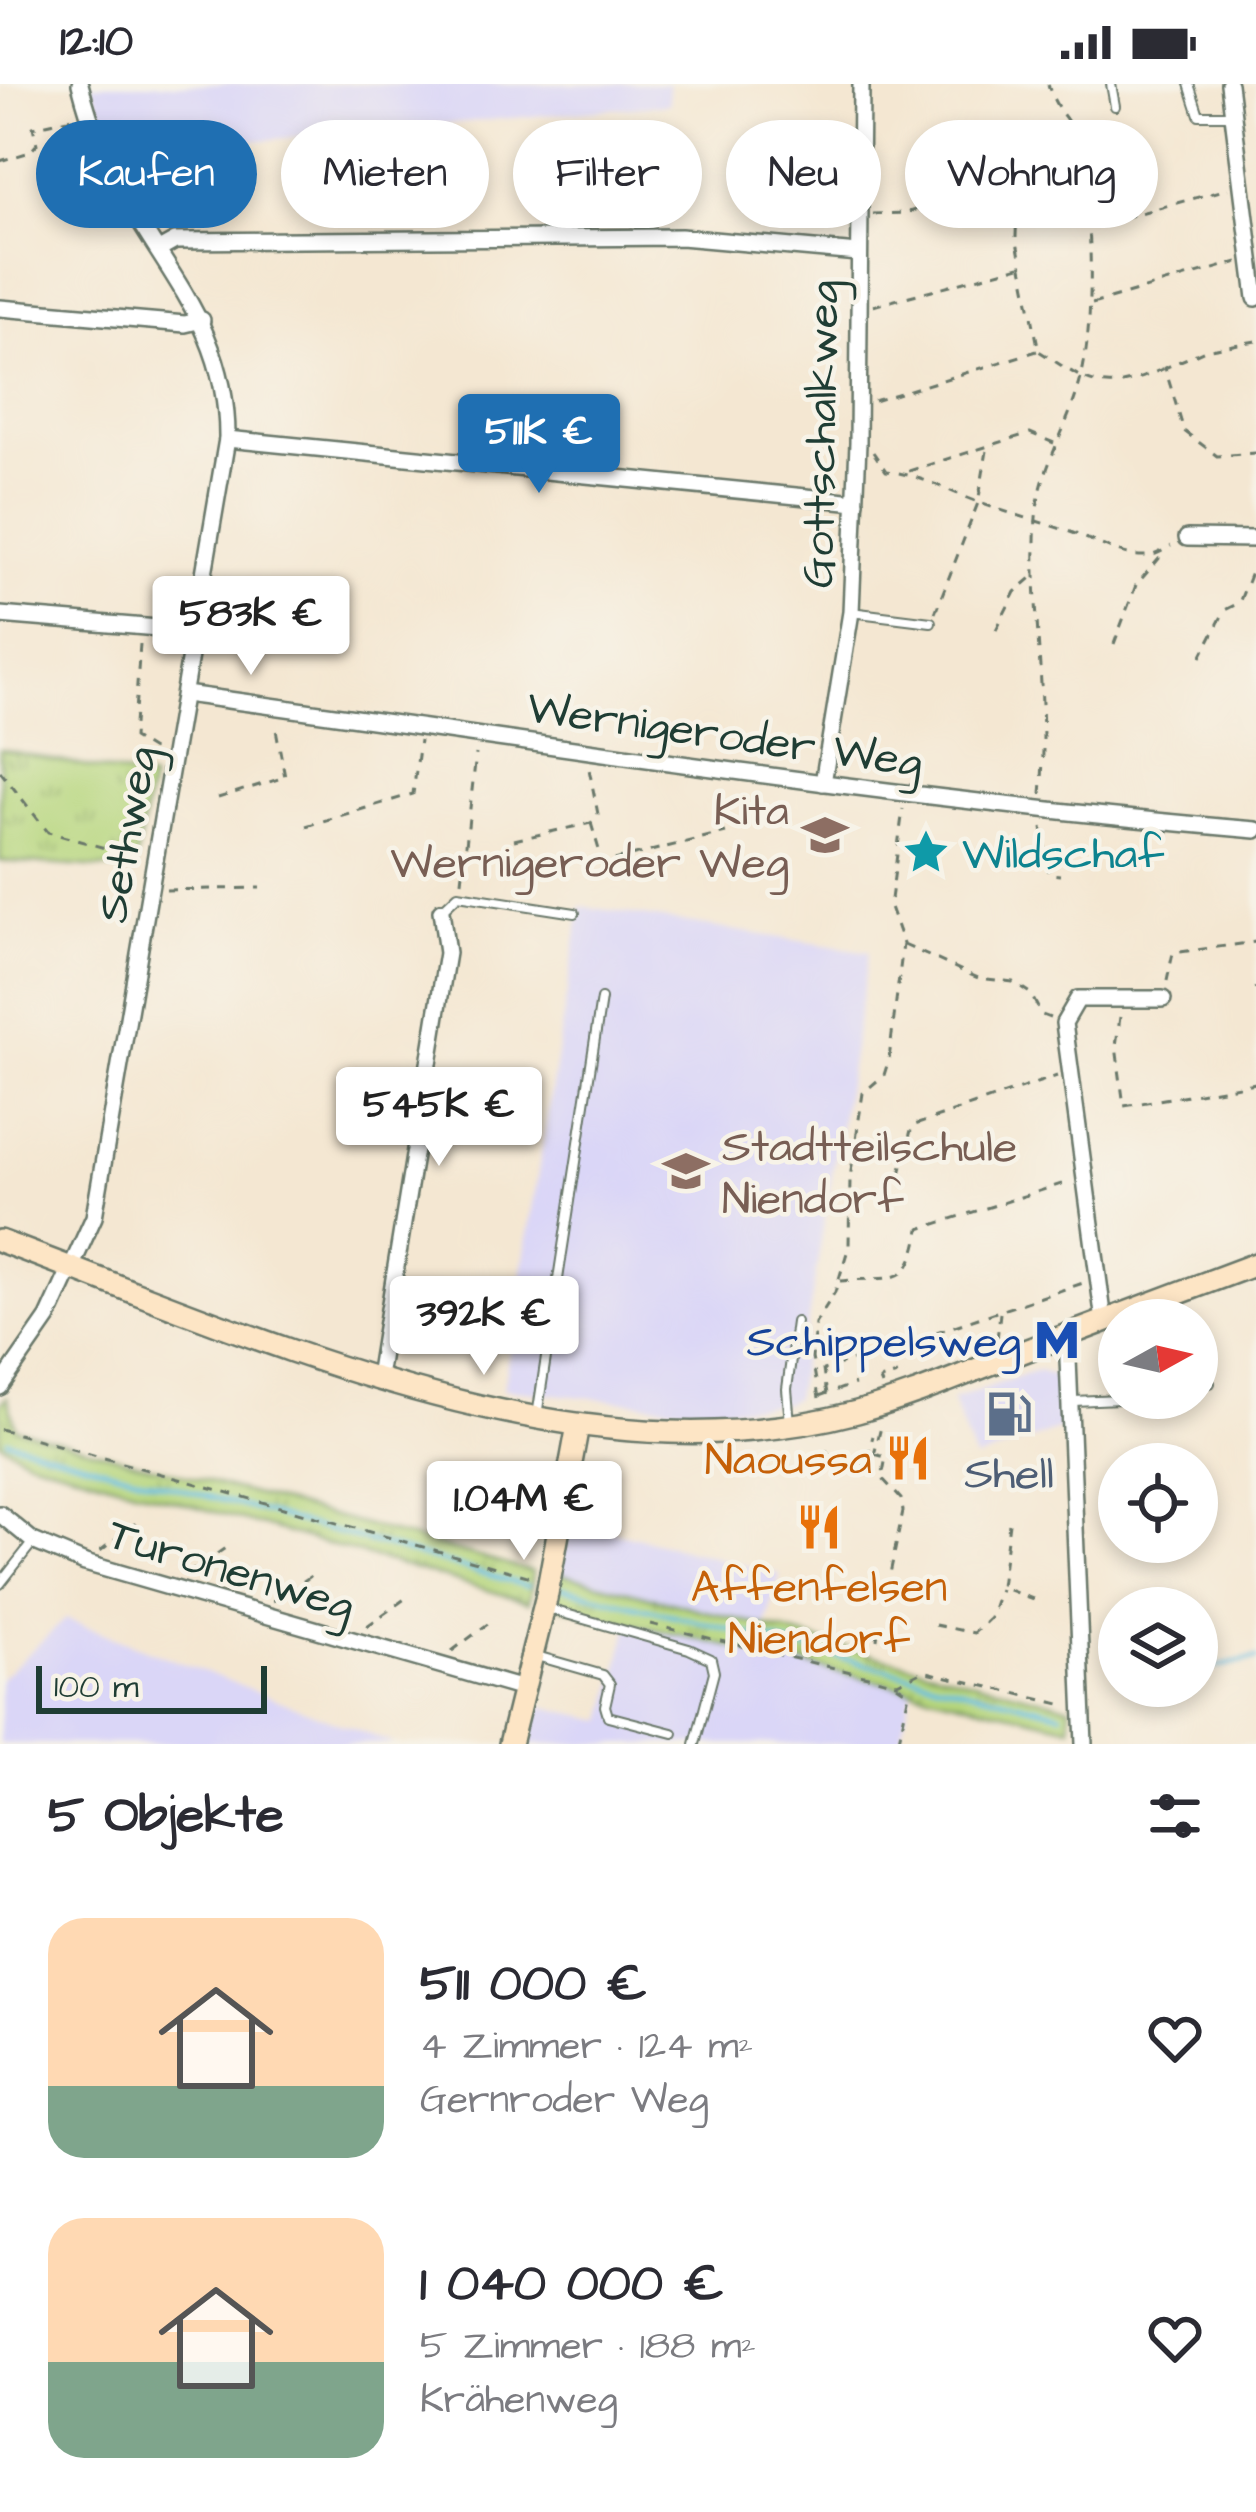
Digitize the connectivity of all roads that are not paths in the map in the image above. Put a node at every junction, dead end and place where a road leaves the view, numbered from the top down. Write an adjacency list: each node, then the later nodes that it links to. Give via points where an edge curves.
1 (80, 84): 8 (street, Sethweg, via 114,178)
2 (861, 84): 9 (street, Gottschalkweg)
3 (1111, 84): 6 (lane)
4 (1189, 84): 7 (lane, via 1199,115)
5 (1228, 84): 7 (street)
6 (1115, 106)
7 (1231, 115): 10 (street)
8 (159, 250): 9 (street, via 176,241 681,237); 12 (street, Sethweg)
9 (858, 253): 14 (street, Gottschalkweg)
10 (1256, 293)
11 (0, 308): 12 (street)
12 (202, 320): 13 (street, Sethweg, via 222,375)
13 (227, 440): 14 (street); 20 (street, Sethweg)
14 (856, 502): 17 (street, Gottschalkweg)
15 (1187, 538): 16 (street)
16 (1256, 538)
17 (851, 612): 19 (lane); 22 (street, Gottschalkweg)
18 (0, 616): 20 (street)
19 (932, 622)
20 (194, 632): 21 (street, Sethweg)
21 (185, 694): 22 (street, Wernigeroder Weg); 30 (street, Sethweg, via 94,1217)
22 (823, 783): 23 (street, Wernigeroder Weg)
23 (1256, 830)
24 (441, 911): 25 (lane, via 458,895); 36 (street, via 447,953)
25 (575, 913)
26 (601, 999): 40 (lane)
27 (1163, 999): 31 (street, via 1078,999 1064,1023)
28 (0, 1241): 30 (street)
29 (1256, 1264): 32 (street)
30 (74, 1268): 36 (street); 37 (street, Sethweg)
31 (1101, 1299)
32 (1164, 1299)
33 (796, 1322): 41 (lane)
34 (1098, 1324): 35 (street)
35 (1067, 1335): 39 (street); 41 (street, via 872,1408)
36 (378, 1377): 40 (street)
37 (0, 1387)
38 (1098, 1400): 39 (lane)
39 (1073, 1401): 52 (street)
40 (536, 1418): 42 (street)
41 (790, 1424): 42 (street, via 696,1433)
42 (578, 1425): 46 (street)
43 (0, 1514): 44 (street, Turonenweg)
44 (33, 1541): 45 (lane); 48 (street, Turonenweg, via 85,1563)
45 (0, 1584)
46 (544, 1608): 47 (street); 51 (lane, via 711,1659)
47 (532, 1654): 48 (street); 49 (lane, via 603,1675 608,1716)
48 (523, 1689): 50 (street)
49 (673, 1733)
50 (511, 1744)
51 (695, 1744)
52 (1084, 1744)

